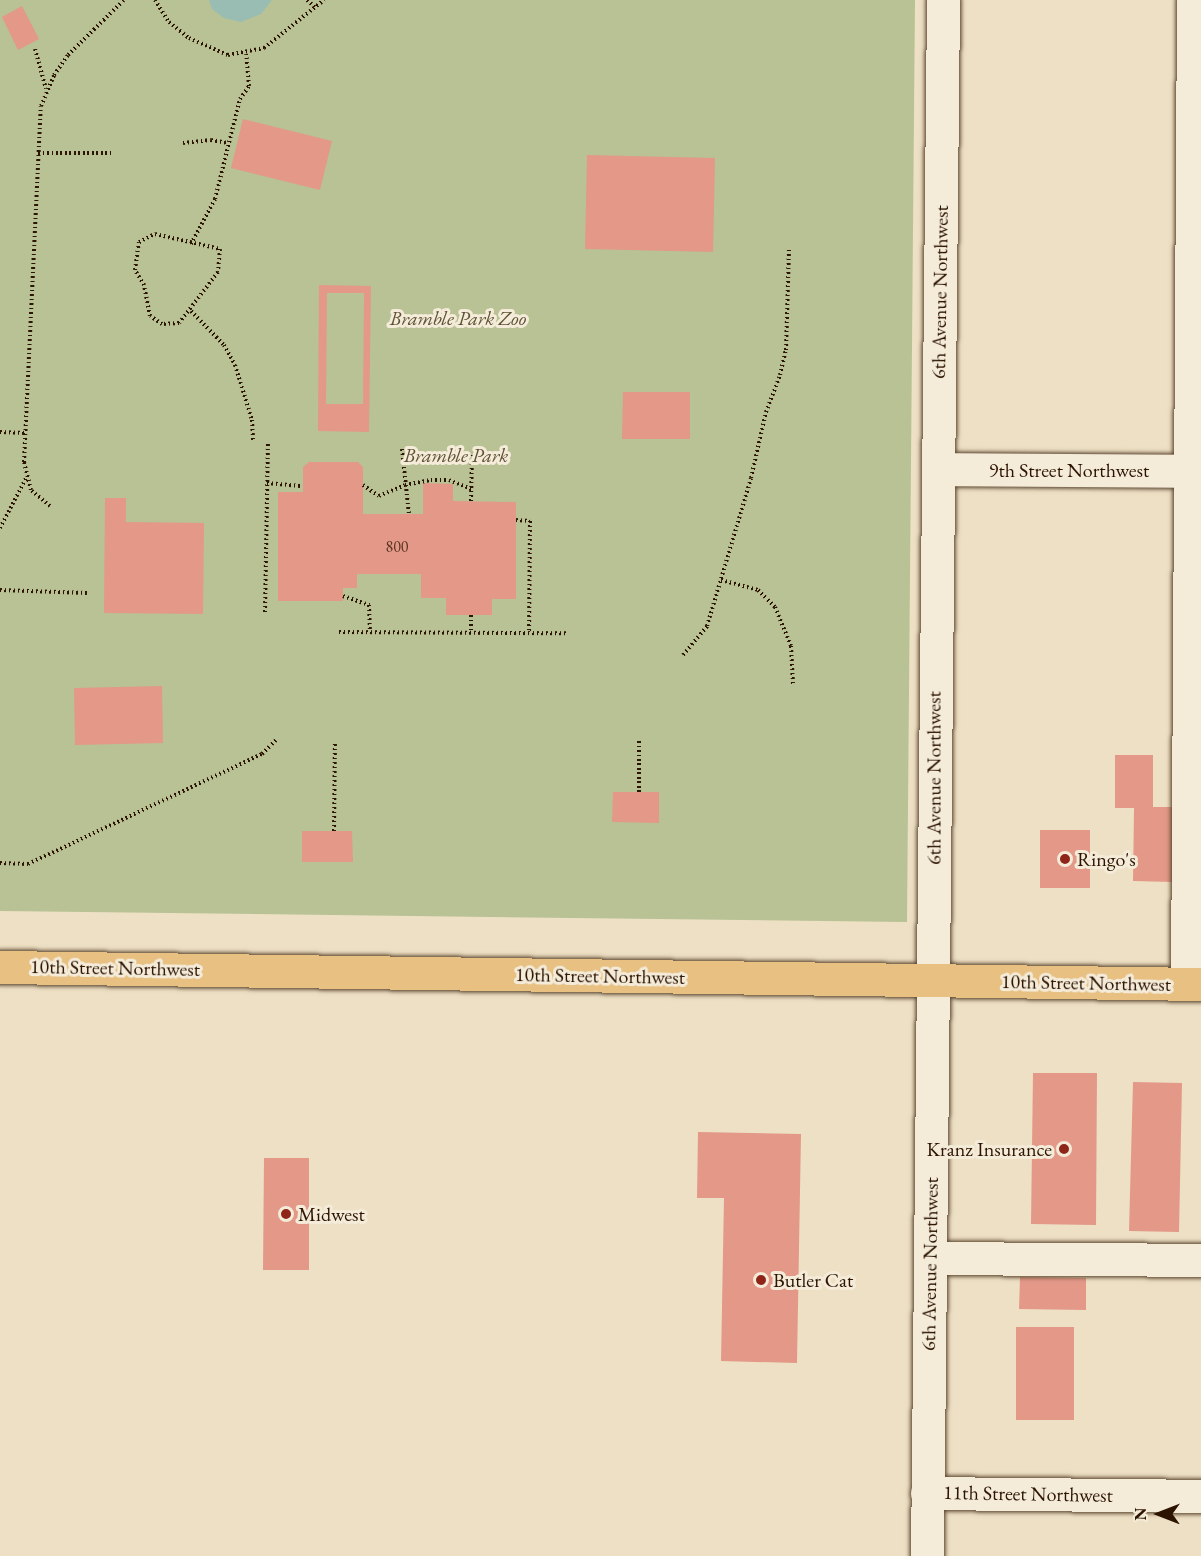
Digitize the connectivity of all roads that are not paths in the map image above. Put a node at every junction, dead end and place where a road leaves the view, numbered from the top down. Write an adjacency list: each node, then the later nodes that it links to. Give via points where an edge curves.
1 (943, 0): 3 (street, 6th Avenue Northwest)
2 (1193, 0): 4 (street)
3 (938, 469): 4 (street, 9th Street Northwest); 6 (street, 6th Avenue Northwest)
4 (1197, 471): 7 (street)
5 (0, 967): 6 (main road, 10th Street Northwest)
6 (932, 981): 7 (main road, 10th Street Northwest); 8 (street, 6th Avenue Northwest)
7 (1194, 984)
8 (930, 1258): 9 (street); 10 (street, 6th Avenue Northwest)
9 (1201, 1260)
10 (927, 1493): 11 (street, 11th Street Northwest); 12 (street, 6th Avenue Northwest)
11 (1201, 1496)
12 (927, 1556)

